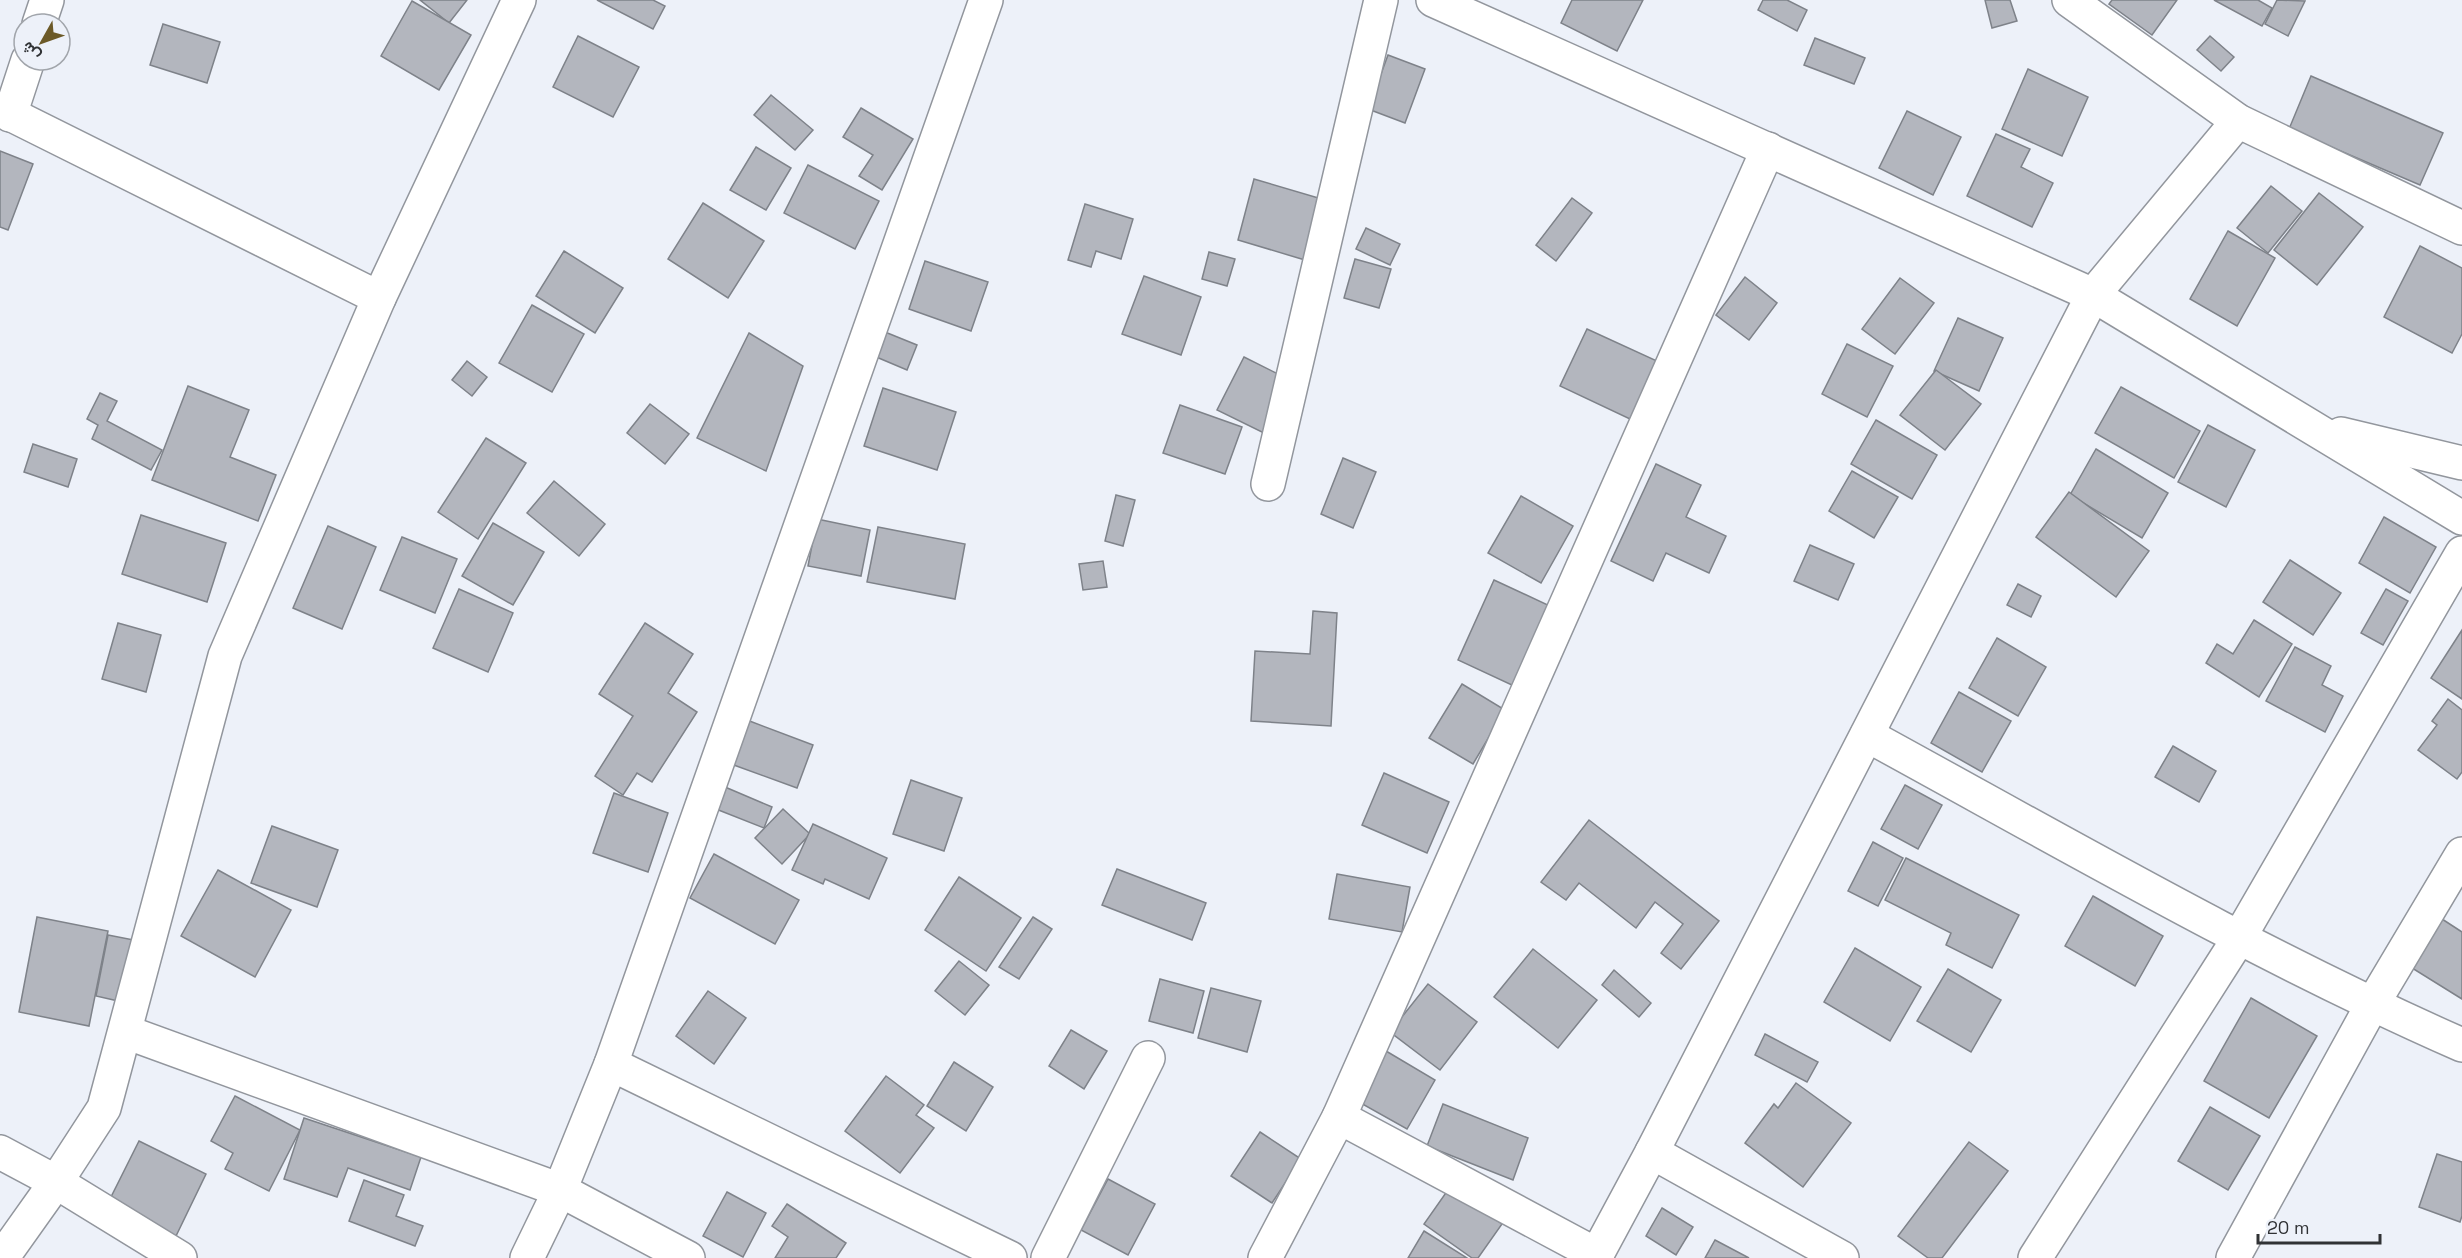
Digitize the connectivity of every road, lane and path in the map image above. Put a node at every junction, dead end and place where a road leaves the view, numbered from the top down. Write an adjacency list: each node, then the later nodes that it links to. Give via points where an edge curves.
1 (519, 0): 12 (street)
2 (986, 0): 25 (street)
3 (1381, 0): 15 (street)
4 (1432, 0): 9 (street)
5 (2069, 0): 8 (street)
6 (23, 72): 7 (street)
7 (5, 112): 12 (street)
8 (2238, 121): 10 (street); 11 (street)
9 (1768, 149): 11 (street); 26 (street)
10 (2462, 228)
11 (2093, 295): 13 (street); 18 (street)
12 (379, 298): 22 (street, via 225,656)
13 (2309, 426): 14 (street); 16 (street)
14 (2462, 463)
15 (1268, 484)
16 (2462, 518)
17 (2462, 554): 20 (street)
18 (1867, 735): 20 (street); 28 (street)
19 (2462, 854): 21 (street)
20 (2239, 938): 21 (street); 40 (street)
21 (2372, 1005): 23 (street); 41 (street)
22 (126, 1032): 29 (street, via 105,1108); 30 (street)
23 (2462, 1045)
24 (1149, 1058): 37 (street)
25 (611, 1064): 30 (street); 36 (street)
26 (1339, 1117): 31 (street); 38 (street)
27 (0, 1152): 29 (street)
28 (1653, 1152): 31 (street); 39 (street)
29 (56, 1182): 32 (street); 33 (street)
30 (560, 1190): 34 (street); 35 (street)
31 (1596, 1257)
32 (2, 1258)
33 (180, 1258)
34 (527, 1258)
35 (688, 1258)
36 (1010, 1258)
37 (1048, 1258)
38 (1265, 1258)
39 (1842, 1258)
40 (2035, 1258)
41 (2233, 1258)

